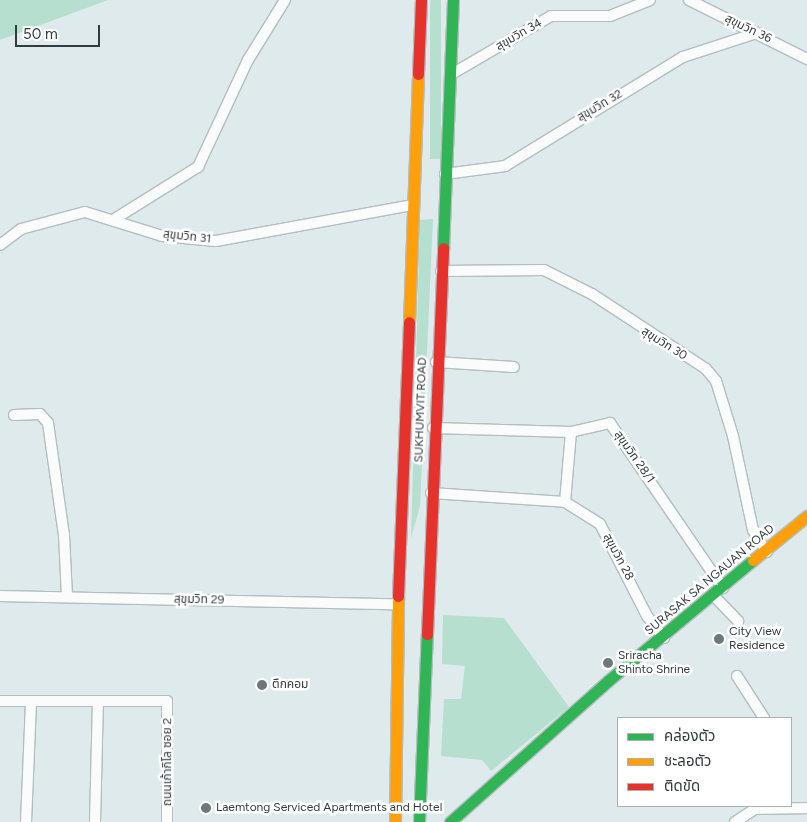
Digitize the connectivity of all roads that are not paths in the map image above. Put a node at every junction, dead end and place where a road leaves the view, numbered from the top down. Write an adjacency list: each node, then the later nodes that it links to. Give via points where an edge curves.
1 (285, 0): 11 (street, via 248,60 198,167)
2 (421, 0): 10 (main road, SUKHUMVIT ROAD)
3 (453, 0): 8 (main road, SUKHUMVIT ROAD)
4 (650, 0): 8 (street, สุขุมวิท 34, via 610,16 551,16)
5 (689, 0): 6 (street, สุขุมวิท 36)
6 (757, 33): 7 (street, สุขุมวิท 36); 9 (street, สุขุมวิท 32, via 683,57 505,166)
7 (807, 59)
8 (450, 76): 9 (main road, SUKHUMVIT ROAD)
9 (445, 174): 13 (main road, SUKHUMVIT ROAD)
10 (412, 205): 11 (street, สุขุมวิท 31, via 216,241 162,236); 27 (main road, SUKHUMVIT ROAD)
11 (116, 218): 12 (street, สุขุมวิท 31, via 86,212 55,218 21,229)
12 (0, 245)
13 (440, 271): 14 (main road, SUKHUMVIT ROAD); 22 (street, สุขุมวิท 30, via 544,270 592,294 706,369 716,381 733,436 753,530)
14 (436, 362): 15 (street); 17 (main road, SUKHUMVIT ROAD)
15 (514, 367)
16 (14, 415): 26 (street, via 40,414 48,423 64,535)
17 (433, 428): 18 (street, สุขุมวิท 28/1); 19 (main road, SUKHUMVIT ROAD)
18 (572, 432): 20 (street); 23 (street, สุขุมวิท 28/1, via 610,423)
19 (431, 493): 20 (street, สุขุมวิท 28); 42 (main road, SUKHUMVIT ROAD)
20 (565, 502): 29 (street, สุขุมวิท 28, via 600,524 647,616)
21 (807, 516): 22 (main road, SURASAK SA NGAUAN ROAD)
22 (767, 552): 23 (main road, SURASAK SA NGAUAN ROAD)
23 (723, 588): 25 (main road, SURASAK SA NGAUAN ROAD)
24 (0, 596): 26 (street, สุขุมวิท 29)
25 (714, 596): 28 (street); 29 (main road, SURASAK SA NGAUAN ROAD)
26 (67, 597): 27 (street, สุขุมวิท 29)
27 (398, 604): 41 (main road, SUKHUMVIT ROAD)
28 (738, 622)
29 (664, 638): 43 (main road, SURASAK SA NGAUAN ROAD, via 609,680)
30 (737, 676): 34 (street)
31 (0, 701): 32 (street)
32 (31, 702): 33 (street); 38 (street)
33 (98, 703): 39 (street); 40 (street, ถนนเก้ากิโล ซอย 2, via 168,701)
34 (763, 717)
35 (792, 802): 37 (street)
36 (761, 807): 44 (street)
37 (807, 808)
38 (26, 822)
39 (95, 822)
40 (167, 822)
41 (395, 822)
42 (419, 822)
43 (450, 822)
44 (736, 822)

